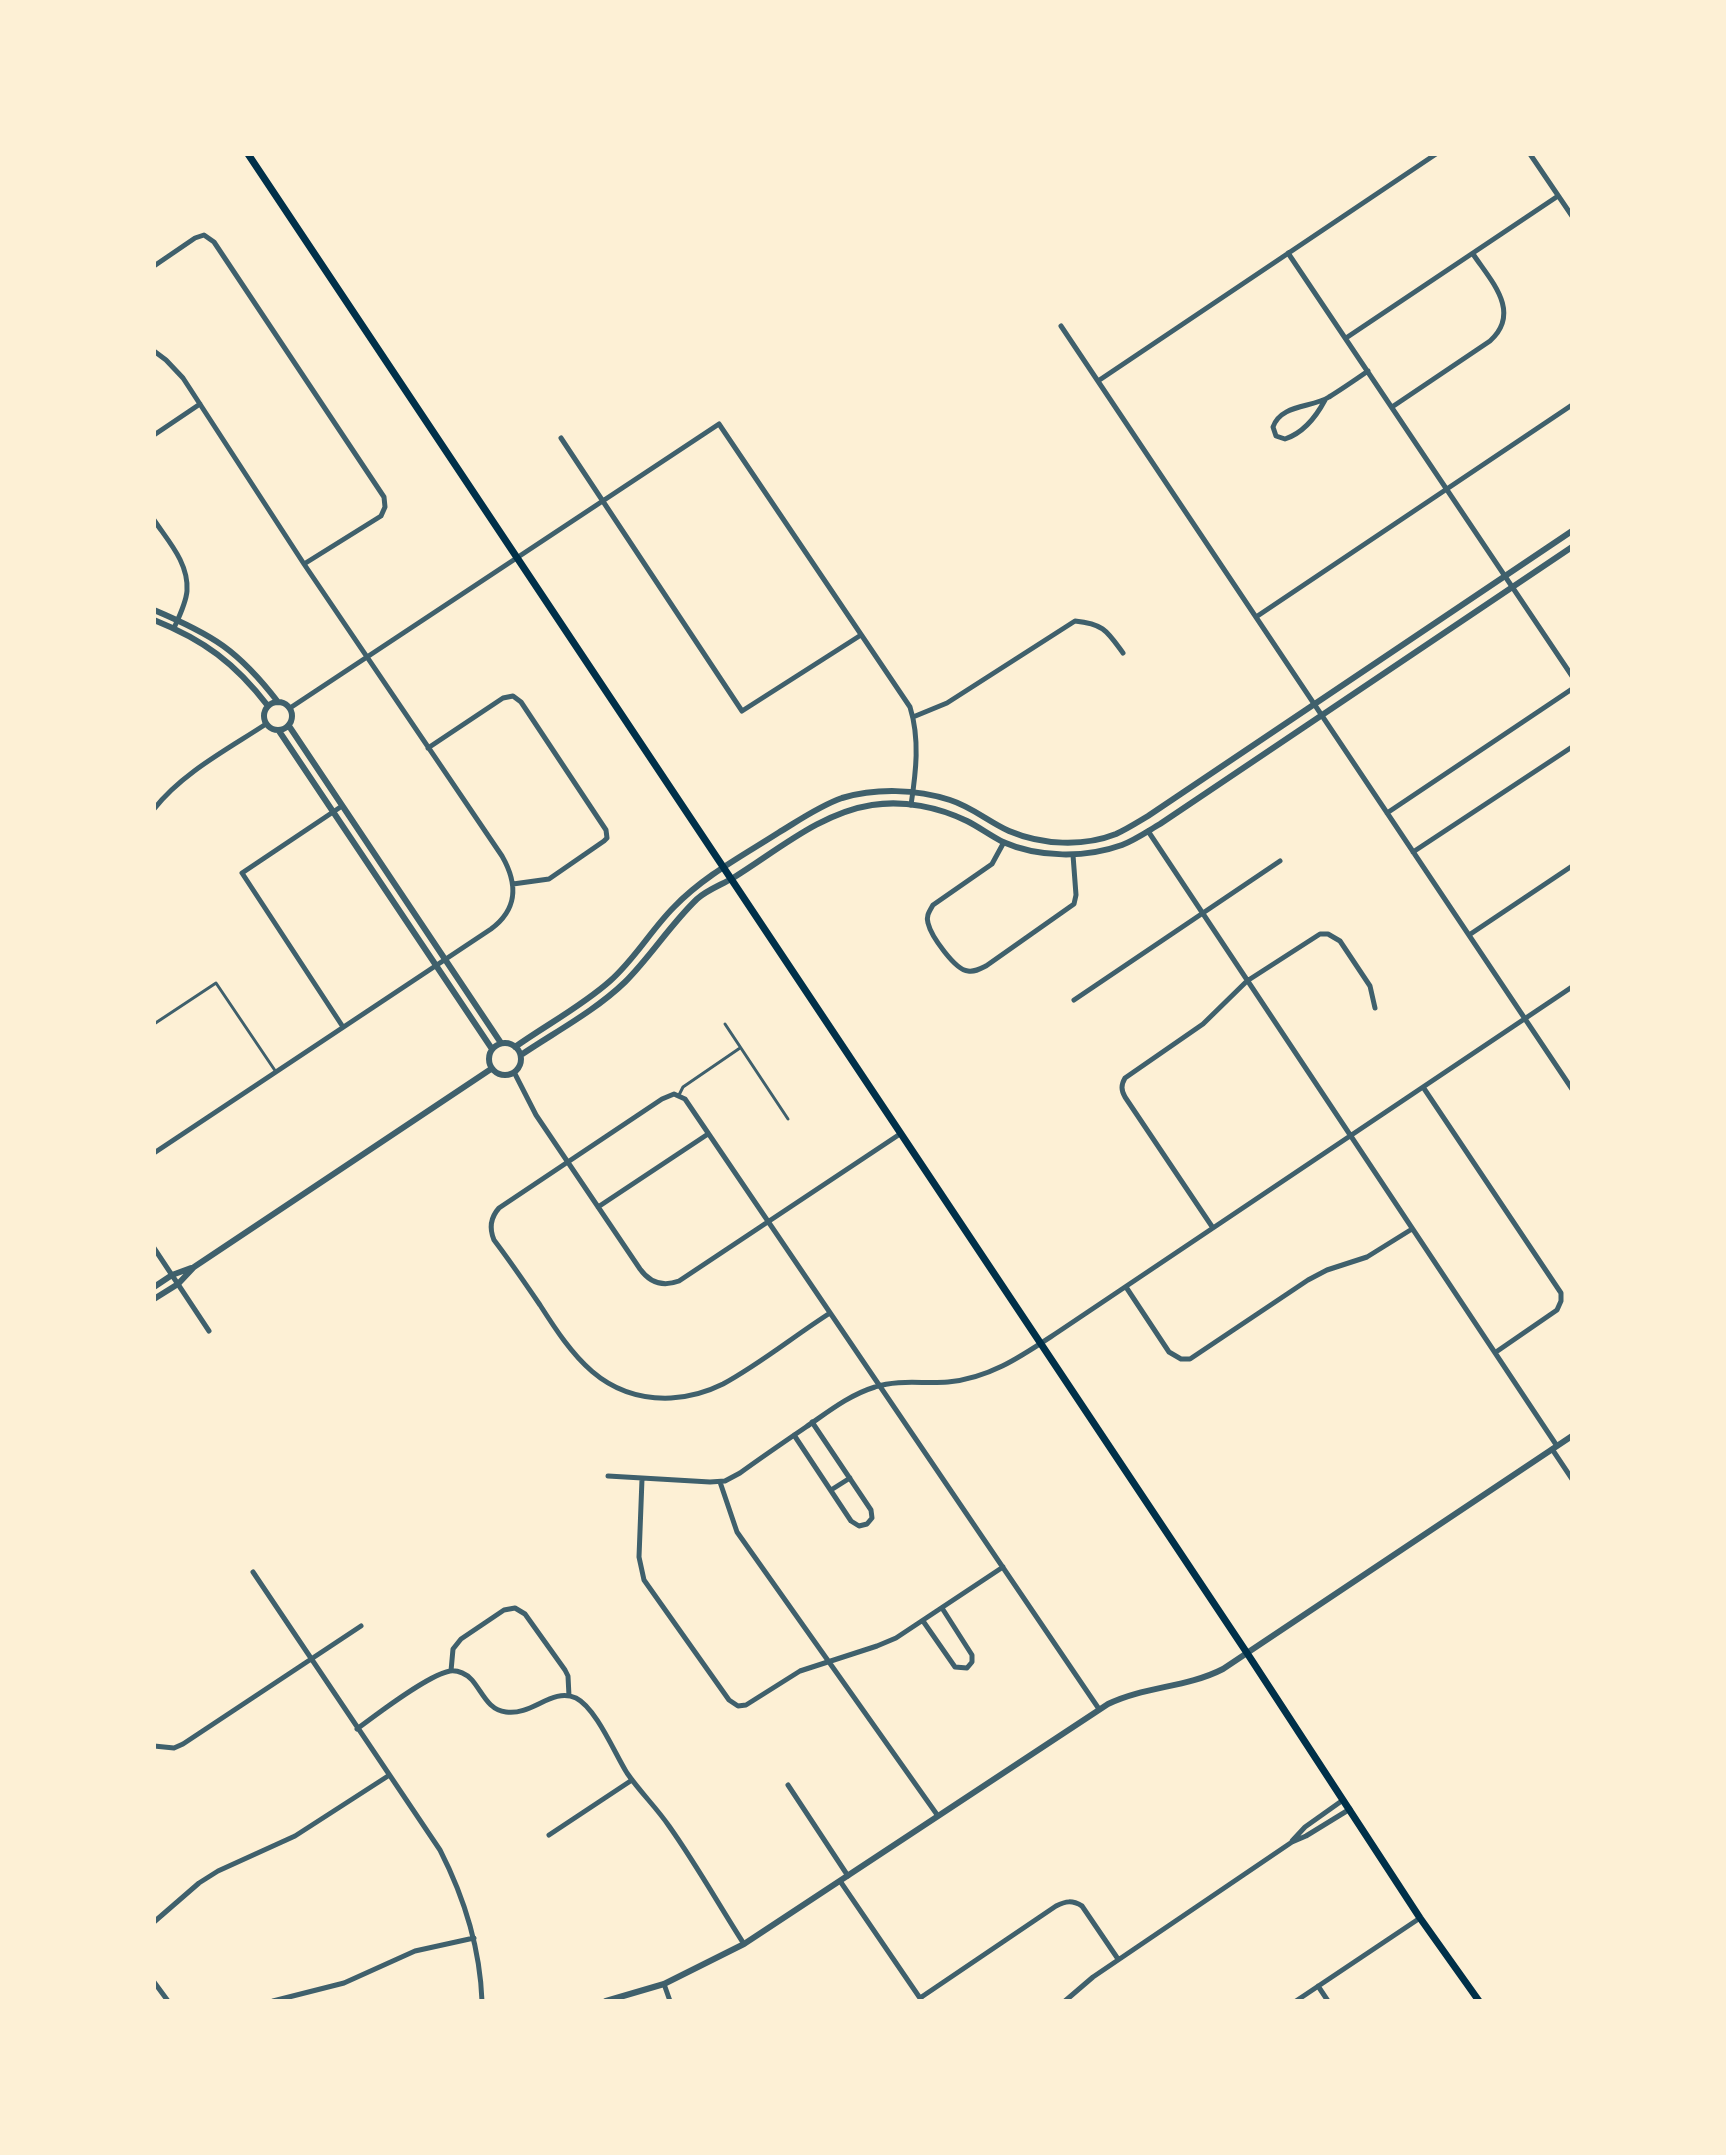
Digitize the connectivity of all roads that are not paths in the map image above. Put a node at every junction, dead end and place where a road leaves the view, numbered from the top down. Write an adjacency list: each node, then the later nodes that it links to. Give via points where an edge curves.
1 (248, 154): 25 (main road)
2 (1436, 154): 6 (street)
3 (1530, 154): 4 (street)
4 (1558, 196): 5 (street); 7 (street)
5 (1572, 216)
6 (1288, 253): 10 (street); 13 (street)
7 (1473, 254): 10 (street); 17 (street, via 1504,303 1500,330)
8 (154, 266): 26 (street, via 195,238 204,235 214,242 384,497 381,516)
9 (1061, 326): 13 (street)
10 (1346, 338): 12 (street)
11 (154, 351): 15 (street)
12 (1368, 371): 14 (street); 17 (street)
13 (1098, 381): 30 (street)
14 (1325, 400): 14 (street, via 1300,431 1285,439 1276,436 1277,418)
15 (200, 404): 18 (street); 26 (street)
16 (1572, 405): 20 (street)
17 (1392, 407): 20 (street)
18 (154, 435)
19 (561, 438): 21 (street)
20 (1446, 489): 27 (street); 30 (street)
21 (602, 500): 25 (street); 34 (street, via 719,424); 34 (street, via 742,711)
22 (154, 520): 32 (street, via 185,572 187,591)
23 (1572, 531): 27 (street)
24 (1572, 547): 28 (street)
25 (516, 557): 36 (street); 64 (main road)
26 (304, 564): 36 (street)
27 (1505, 576): 28 (street); 40 (street)
28 (1512, 587): 37 (street); 43 (street)
29 (154, 610): 32 (street)
30 (1256, 617): 40 (street)
31 (154, 620): 33 (street)
32 (177, 620): 33 (street); 39 (street, via 238,656)
33 (174, 628): 41 (street, via 227,660)
34 (861, 635): 44 (street)
35 (1123, 653): 44 (street, via 1107,630 1075,621 947,703)
36 (368, 656): 42 (street); 51 (street)
37 (1572, 676)
38 (1572, 689): 57 (street)
39 (278, 702): 41 (street); 42 (street)
40 (1314, 704): 43 (street); 48 (street)
41 (268, 706): 45 (street)
42 (290, 708): 46 (street)
43 (1321, 715): 49 (street); 57 (street)
44 (913, 717): 52 (street)
45 (266, 724): 47 (street); 55 (street, via 180,783)
46 (289, 726): 47 (street); 54 (street)
47 (279, 731): 56 (street)
48 (1265, 736): 49 (street); 52 (street, via 1119,833 1089,841 1037,840 950,800)
49 (1273, 747): 58 (street)
50 (1572, 747): 60 (street)
51 (428, 748): 66 (street, via 502,856); 66 (street, via 513,696 606,830 604,841 549,879)
52 (913, 792): 53 (street); 64 (street, via 874,791 841,799)
53 (911, 805): 59 (street, via 947,812); 65 (street, via 847,811)
54 (342, 806): 56 (street); 69 (street)
55 (154, 809)
56 (333, 811): 70 (street); 78 (street, via 242,873)
57 (1387, 813): 60 (street)
58 (1148, 831): 61 (street, via 1124,844); 67 (street)
59 (1004, 842): 61 (street); 61 (street, via 992,864 933,905 928,915 932,934 965,972 986,966 1074,904)
60 (1413, 852): 68 (street)
61 (1073, 855)
62 (1280, 861): 67 (street)
63 (1572, 866): 68 (street)
64 (723, 867): 65 (main road); 80 (street, via 674,907 610,981)
65 (731, 879): 83 (street, via 700,896 611,993); 92 (main road)
66 (513, 884): 69 (street, via 505,917)
67 (1202, 913): 71 (street); 73 (street)
68 (1469, 935): 75 (street)
69 (445, 959): 70 (street); 79 (street)
70 (436, 965): 78 (street); 82 (street)
71 (1247, 981): 74 (street, via 1310,939 1328,934 1340,941 1370,986); 93 (street); 98 (street, via 1203,1024 1134,1070 1122,1084 1125,1097)
72 (1572, 987): 75 (street)
73 (1074, 1000)
74 (1375, 1008)
75 (1525, 1019): 87 (street); 88 (street)
76 (154, 1024): 85 (lane, via 216,983)
77 (725, 1024): 81 (lane)
78 (343, 1027): 85 (street)
79 (501, 1043): 80 (street); 82 (street)
80 (515, 1047): 83 (street)
81 (740, 1048): 89 (lane); 90 (lane)
82 (492, 1049): 84 (street)
83 (521, 1055): 86 (street)
84 (491, 1069): 86 (street, via 500,1075); 101 (street)
85 (276, 1072): 94 (street)
86 (514, 1072): 95 (street)
87 (1423, 1087): 93 (street); 110 (street, via 1561,1293 1557,1310)
88 (1572, 1089)
89 (679, 1095): 91 (street); 95 (street, via 669,1095)
90 (788, 1119)
91 (708, 1134): 96 (street); 97 (street)
92 (900, 1134): 97 (street); 109 (main road)
93 (1351, 1136): 98 (street); 99 (street)
94 (154, 1153)
95 (567, 1162): 96 (street); 107 (street, via 499,1208 492,1234 565,1344 613,1386 660,1398 709,1390)
96 (598, 1207): 97 (street, via 643,1274 666,1285)
97 (768, 1221): 107 (street)
98 (1213, 1228): 105 (street)
99 (1412, 1229): 105 (street, via 1367,1257 1308,1280 1190,1359 1169,1352); 110 (street)
100 (154, 1248): 102 (street)
101 (194, 1267): 102 (street); 103 (street)
102 (172, 1275): 103 (street); 104 (street)
103 (178, 1284): 106 (street); 108 (street)
104 (154, 1287)
105 (1126, 1287): 109 (street)
106 (154, 1299)
107 (830, 1313): 111 (street)
108 (209, 1331)
109 (1040, 1344): 111 (street, via 1003,1367 969,1379); 127 (main road)
110 (1496, 1352): 115 (street)
111 (879, 1386): 112 (street); 122 (street)
112 (812, 1422): 113 (street); 117 (street)
113 (794, 1435): 120 (street); 121 (street)
114 (1572, 1436): 115 (street)
115 (1555, 1448): 119 (street); 127 (street)
116 (608, 1476): 118 (street)
117 (850, 1478): 121 (street); 121 (street, via 871,1510 867,1524 851,1521)
118 (642, 1479): 120 (street); 129 (street, via 641,1573 731,1703 746,1705 790,1676)
119 (1572, 1479)
120 (720, 1482): 129 (street, via 737,1532)
121 (831, 1490)
122 (1003, 1567): 124 (street); 132 (street)
123 (253, 1572): 128 (street)
124 (942, 1608): 125 (street); 125 (street, via 972,1655 967,1668 952,1663)
125 (923, 1621): 129 (street, via 887,1642)
126 (361, 1626): 128 (street)
127 (1247, 1653): 132 (street, via 1205,1677 1130,1695); 138 (main road)
128 (311, 1659): 133 (street); 134 (street, via 183,1744)
129 (829, 1661): 140 (street)
130 (451, 1671): 131 (street, via 468,1676 485,1700 502,1712 526,1711 547,1699); 131 (street, via 453,1649 461,1639 515,1608 525,1614 565,1670); 133 (street, via 434,1676)
131 (569, 1696): 136 (street, via 595,1719)
132 (1099, 1709): 140 (street)
133 (357, 1729): 135 (street)
134 (154, 1746)
135 (388, 1776): 146 (street, via 295,1836 218,1871); 147 (street, via 440,1850)
136 (632, 1780): 141 (street); 148 (street, via 672,1829)
137 (788, 1785): 143 (street)
138 (1344, 1799): 139 (main road); 142 (street)
139 (1350, 1809): 142 (street); 145 (main road)
140 (938, 1816): 143 (street)
141 (549, 1835)
142 (1292, 1842): 149 (street)
143 (848, 1876): 144 (street)
144 (840, 1881): 148 (street); 153 (street)
145 (1420, 1918): 152 (street); 162 (main road)
146 (154, 1922)
147 (474, 1938): 155 (street, via 415,1951 344,1983); 156 (street)
148 (744, 1944): 151 (street)
149 (1118, 1959): 153 (street, via 1082,1906 1066,1901); 159 (street)
150 (154, 1982): 154 (street)
151 (664, 1984): 157 (street); 158 (street)
152 (1318, 1986): 160 (street); 161 (street)
153 (921, 1999)
154 (168, 2001)
155 (273, 2001)
156 (482, 2001)
157 (606, 2001)
158 (670, 2001)
159 (1065, 2001)
160 (1296, 2001)
161 (1328, 2001)
162 (1479, 2001)

